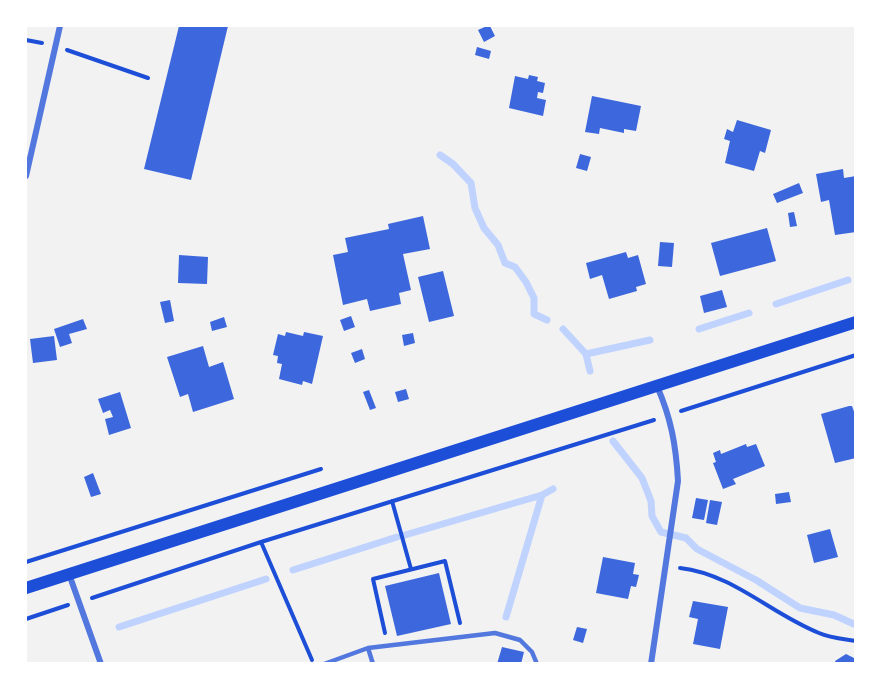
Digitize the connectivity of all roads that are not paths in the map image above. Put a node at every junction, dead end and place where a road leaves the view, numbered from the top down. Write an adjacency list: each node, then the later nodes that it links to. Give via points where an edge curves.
1 (60, 26): 2 (street)
2 (26, 176)
3 (855, 322): 4 (main road)
4 (657, 385): 5 (main road); 12 (street, via 669,415 678,481)
5 (69, 574): 6 (main road); 8 (street)
6 (26, 588)
7 (368, 648): 9 (lane); 10 (lane); 11 (lane, via 495,633 520,640)
8 (101, 663)
9 (324, 663)
10 (373, 663)
11 (537, 663)
12 (651, 663)

